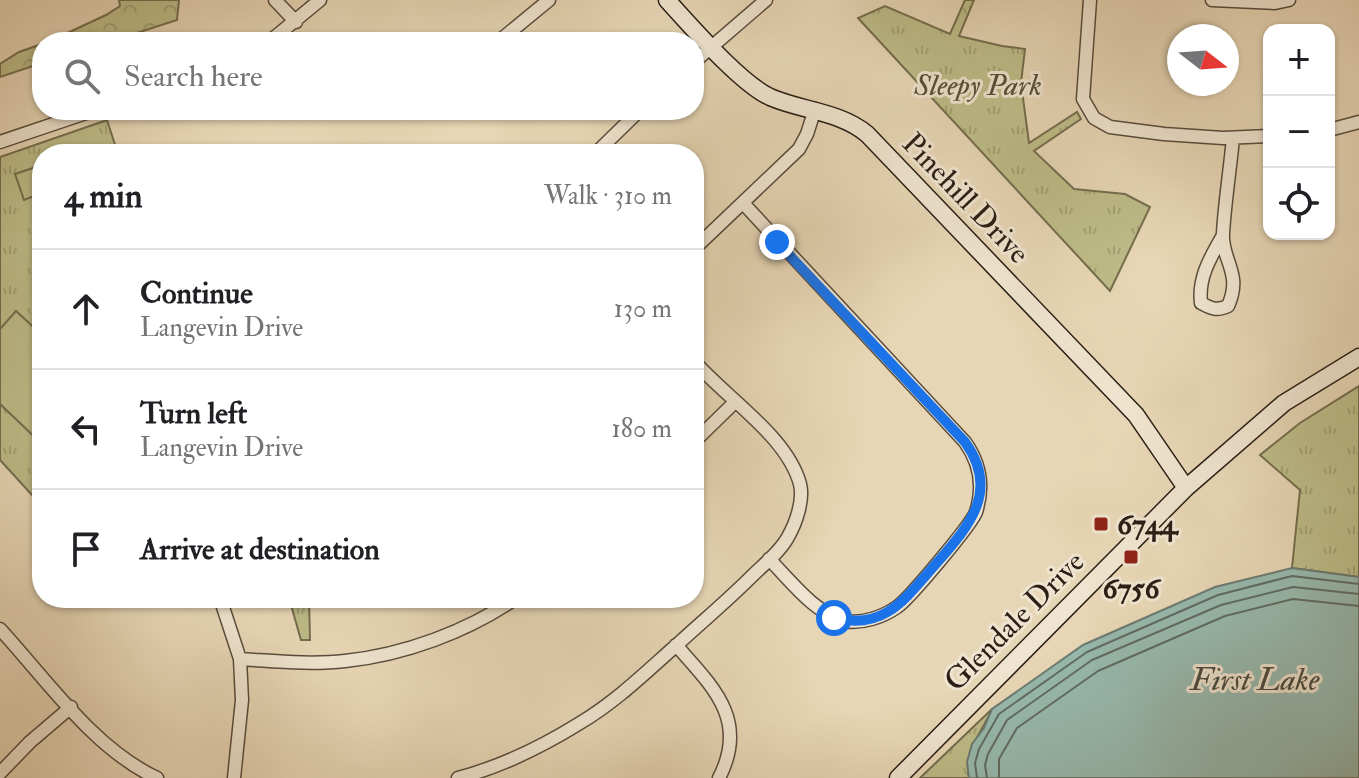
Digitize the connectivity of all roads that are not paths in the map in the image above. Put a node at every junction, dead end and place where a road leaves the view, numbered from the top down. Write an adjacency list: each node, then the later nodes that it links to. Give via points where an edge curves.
1 (275, 0): 9 (street)
2 (320, 0): 9 (street)
3 (549, 0): 11 (street)
4 (667, 0): 12 (street, Pinehill Drive)
5 (766, 0): 14 (street)
6 (1090, 0): 22 (street, via 1083,99 1094,118 1110,127)
7 (1212, 0): 8 (street)
8 (1289, 0)
9 (296, 22): 10 (street)
10 (282, 32)
11 (510, 32)
12 (698, 32)
13 (704, 39): 14 (street, Pinehill Drive)
14 (712, 47): 15 (street); 16 (street, Pinehill Drive, via 767,95)
15 (704, 54)
16 (815, 109): 25 (street, via 799,149); 32 (street, Pinehill Drive, via 867,134 1136,415)
17 (65, 120): 23 (street)
18 (630, 120): 24 (street)
19 (1359, 122): 20 (street)
20 (1335, 128)
21 (1263, 136): 22 (street)
22 (1233, 138): 26 (street)
23 (0, 142)
24 (605, 144)
25 (743, 203): 27 (street); 33 (street, via 965,442 980,472 975,514 966,529 899,606 873,619 834,618)
26 (1222, 237): 26 (street, via 1234,282 1228,306 1219,310 1201,303 1199,288)
27 (704, 240)
28 (1359, 357): 32 (street, Glendale Drive, via 1284,403)
29 (704, 371): 30 (street)
30 (735, 402): 31 (street); 33 (street, via 788,458 801,486 788,539)
31 (704, 432)
32 (1186, 488): 45 (street, Glendale Drive)
33 (769, 559): 37 (street)
34 (223, 608): 38 (street)
35 (500, 608): 38 (street, via 470,626 384,655 342,662)
36 (0, 629): 39 (street)
37 (676, 645): 43 (street, via 636,683 582,722 508,760); 44 (street, via 723,706 731,728 730,757)
38 (240, 659): 42 (street, via 242,700)
39 (71, 707): 40 (street); 41 (street, via 99,738)
40 (0, 773)
41 (157, 778)
42 (234, 778)
43 (458, 778)
44 (719, 778)
45 (898, 778)

